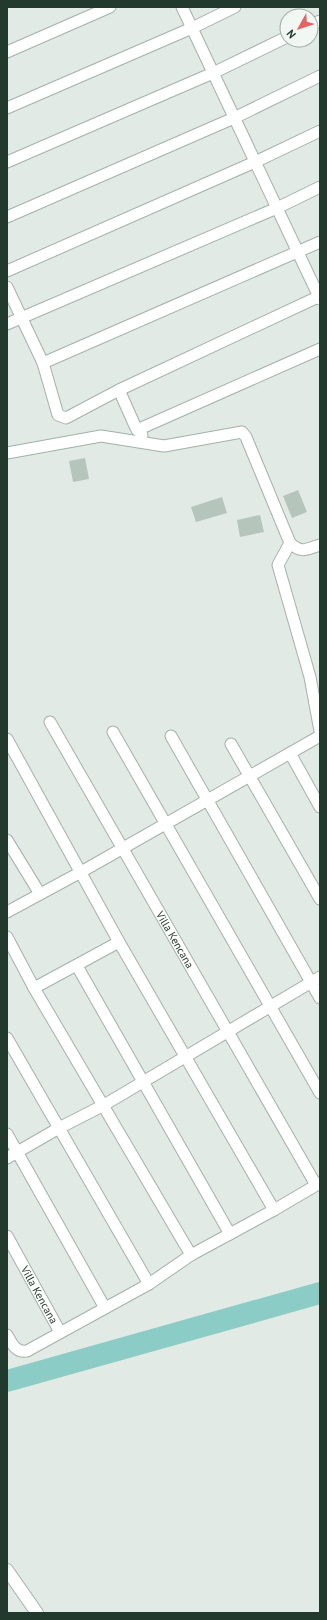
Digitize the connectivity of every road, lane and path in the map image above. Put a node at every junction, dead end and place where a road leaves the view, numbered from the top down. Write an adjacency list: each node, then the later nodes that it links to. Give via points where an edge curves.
1 (110, 7): 6 (street)
2 (182, 7): 4 (street)
3 (235, 7): 4 (street)
4 (192, 28): 7 (street); 9 (street)
5 (279, 41): 7 (street)
6 (7, 52)
7 (213, 73): 10 (street); 12 (street)
8 (320, 76): 10 (street)
9 (7, 108)
10 (234, 118): 13 (street); 16 (street)
11 (320, 131): 13 (street)
12 (7, 162)
13 (255, 162): 15 (street); 19 (street)
14 (320, 187): 15 (street)
15 (276, 208): 18 (street); 22 (street)
16 (7, 217)
17 (320, 242): 18 (street)
18 (298, 252): 21 (street); 25 (street)
19 (7, 271)
20 (7, 287): 22 (street)
21 (320, 297): 26 (street)
22 (21, 317): 23 (street); 25 (street)
23 (7, 324)
24 (320, 349): 27 (street)
25 (43, 363): 26 (street, via 58,415 63,418)
26 (119, 390): 27 (street)
27 (137, 430): 28 (street)
28 (151, 444): 29 (street, via 101,436); 30 (street, via 178,445 242,432)
29 (7, 453)
30 (290, 543): 31 (street, via 302,551); 33 (street, via 278,565 310,677)
31 (320, 545)
32 (50, 722): 45 (street, Villa Kencana)
33 (320, 731)
34 (113, 732): 43 (street)
35 (171, 736): 41 (street)
36 (320, 736): 39 (street)
37 (7, 739): 46 (street)
38 (231, 744): 40 (street)
39 (290, 753): 40 (street); 42 (street)
40 (249, 776): 41 (street); 48 (street)
41 (208, 800): 43 (street); 53 (street)
42 (320, 807)
43 (165, 823): 45 (street); 56 (street)
44 (7, 840): 47 (street)
45 (122, 847): 46 (street); 57 (street, Villa Kencana)
46 (81, 872): 47 (street); 51 (street)
47 (40, 894): 49 (street)
48 (320, 899)
49 (7, 912)
50 (7, 937): 54 (street)
51 (119, 942): 52 (street); 59 (street)
52 (77, 966): 54 (street); 60 (street)
53 (316, 980): 55 (street); 56 (street)
54 (34, 988): 62 (street)
55 (320, 998)
56 (270, 1007): 57 (street); 61 (street)
57 (228, 1033): 59 (street); 67 (street, Villa Kencana)
58 (7, 1038): 63 (street)
59 (186, 1057): 60 (street); 68 (street)
60 (143, 1082): 62 (street); 69 (street)
61 (320, 1093)
62 (104, 1105): 63 (street); 71 (street)
63 (59, 1128): 65 (street); 72 (street)
64 (7, 1134): 65 (street)
65 (17, 1152): 66 (street); 73 (street)
66 (7, 1158)
67 (318, 1184): 68 (street, Villa Kencana)
68 (274, 1210): 69 (street, Villa Kencana)
69 (230, 1234): 71 (street, Villa Kencana)
70 (7, 1236): 74 (street, Villa Kencana)
71 (191, 1255): 72 (street, Villa Kencana)
72 (150, 1284): 73 (street, Villa Kencana)
73 (105, 1308): 74 (street, Villa Kencana)
74 (60, 1332): 75 (street, Villa Kencana, via 21,1352 14,1347)
75 (7, 1335)
76 (7, 1570): 77 (street)
77 (37, 1613)

